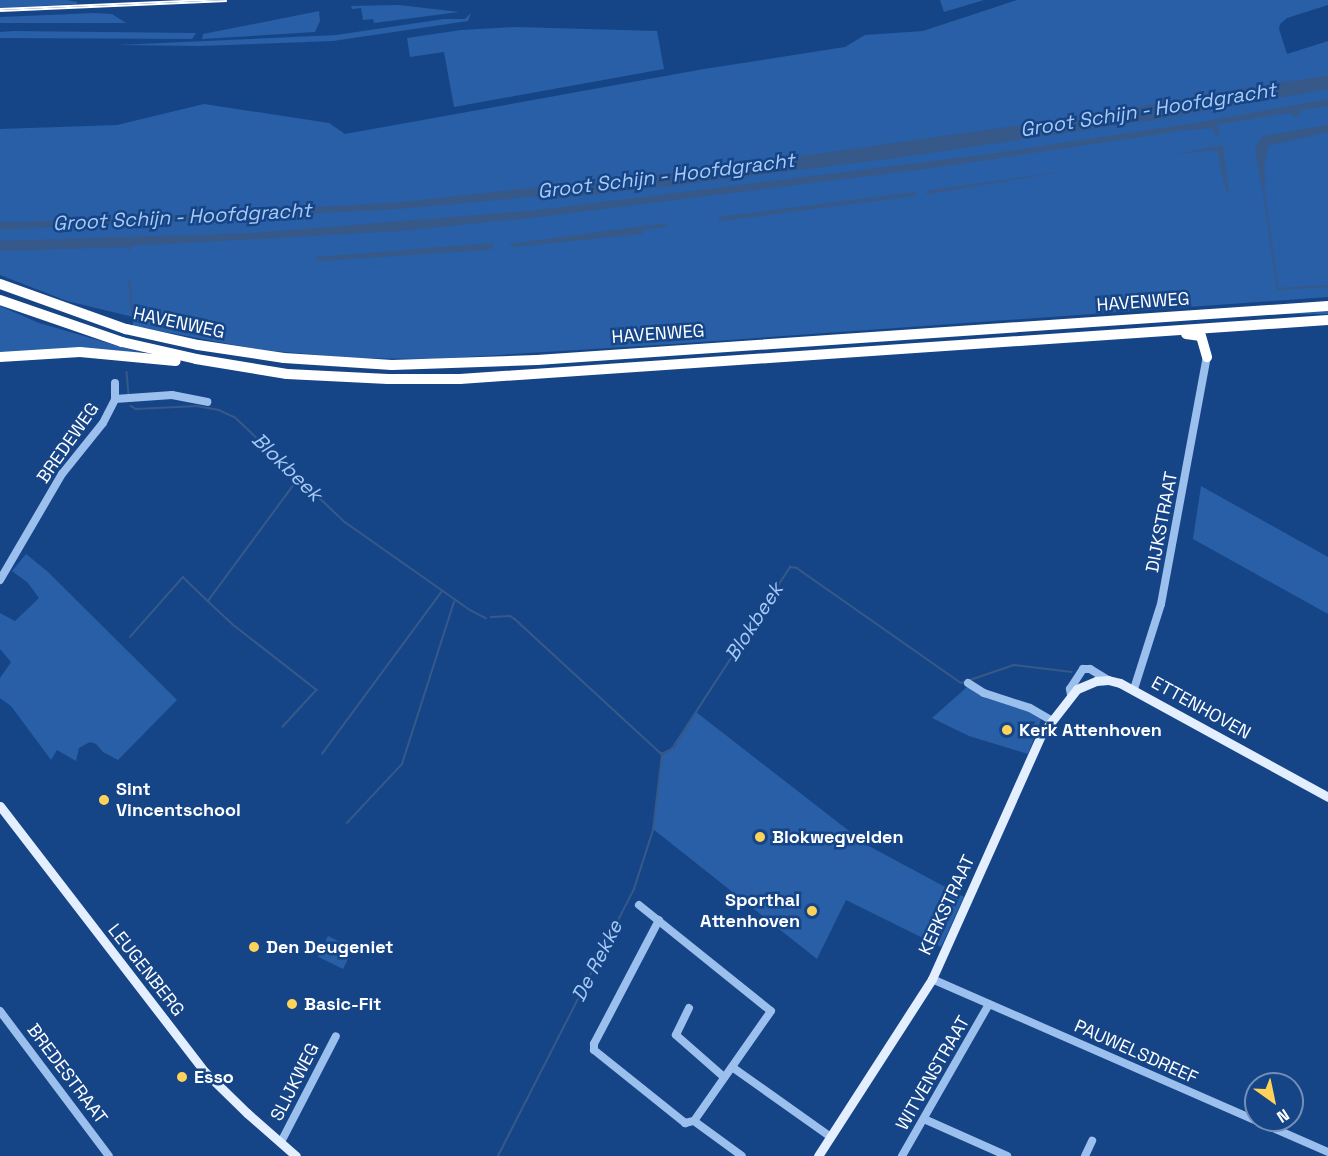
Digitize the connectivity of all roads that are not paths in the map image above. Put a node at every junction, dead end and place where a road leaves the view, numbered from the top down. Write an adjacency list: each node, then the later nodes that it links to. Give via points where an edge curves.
1 (0, 284): 3 (highway, HAVENWEG, via 126,329 198,345 284,358 392,364 537,360)
2 (0, 300): 8 (highway, HAVENWEG, via 122,342)
3 (1328, 306)
4 (1328, 321): 5 (highway, HAVENWEG); 7 (highway, via 1220,331 1212,338)
5 (1042, 338): 7 (highway, via 1196,333 1204,340); 8 (highway, HAVENWEG, via 460,379)
6 (0, 357): 8 (highway, via 80,352)
7 (1207, 357): 15 (street, DIJKSTRAAT, via 1161,604)
8 (287, 374)
9 (115, 383): 10 (street, BREDEWEG)
10 (115, 399): 11 (street, via 172,395); 12 (street, BREDEWEG, via 103,423 62,474)
11 (207, 402)
12 (0, 580)
13 (1108, 680): 15 (main road, ETTENHOVEN); 16 (main road, KERKSTRAAT, via 1086,684); 16 (street, ETTENHOVEN, via 1083,669 1070,689)
14 (968, 683): 17 (street)
15 (1134, 689): 18 (main road, ETTENHOVEN)
16 (1071, 695): 17 (main road, KERKSTRAAT)
17 (1051, 720): 22 (main road, KERKSTRAAT)
18 (1328, 797)
19 (0, 806): 33 (main road, LEUGENBERG, via 198,1064)
20 (639, 905): 21 (street)
21 (659, 920): 27 (street, via 771,1011); 30 (street, via 594,1047 685,1123)
22 (932, 979): 23 (street, PAUWELSDREEF); 31 (main road, KERKSTRAAT)
23 (989, 1004): 29 (street, WITVENSTRAAT); 34 (street, PAUWELSDREEF)
24 (689, 1008): 28 (street, via 676,1035)
25 (0, 1011): 35 (street, BREDESTRAAT)
26 (336, 1036): 33 (street, SLIJKWEG)
27 (732, 1067): 28 (street); 31 (street)
28 (724, 1077): 30 (street)
29 (924, 1119): 39 (street, WITVENSTRAAT); 40 (street)
30 (694, 1121): 37 (street)
31 (831, 1137): 38 (main road, KERKSTRAAT)
32 (1092, 1141): 41 (street)
33 (281, 1142): 36 (main road, LEUGENBERG)
34 (1328, 1152)
35 (109, 1156)
36 (296, 1156)
37 (742, 1156)
38 (818, 1156)
39 (902, 1156)
40 (1007, 1156)
41 (1085, 1156)

